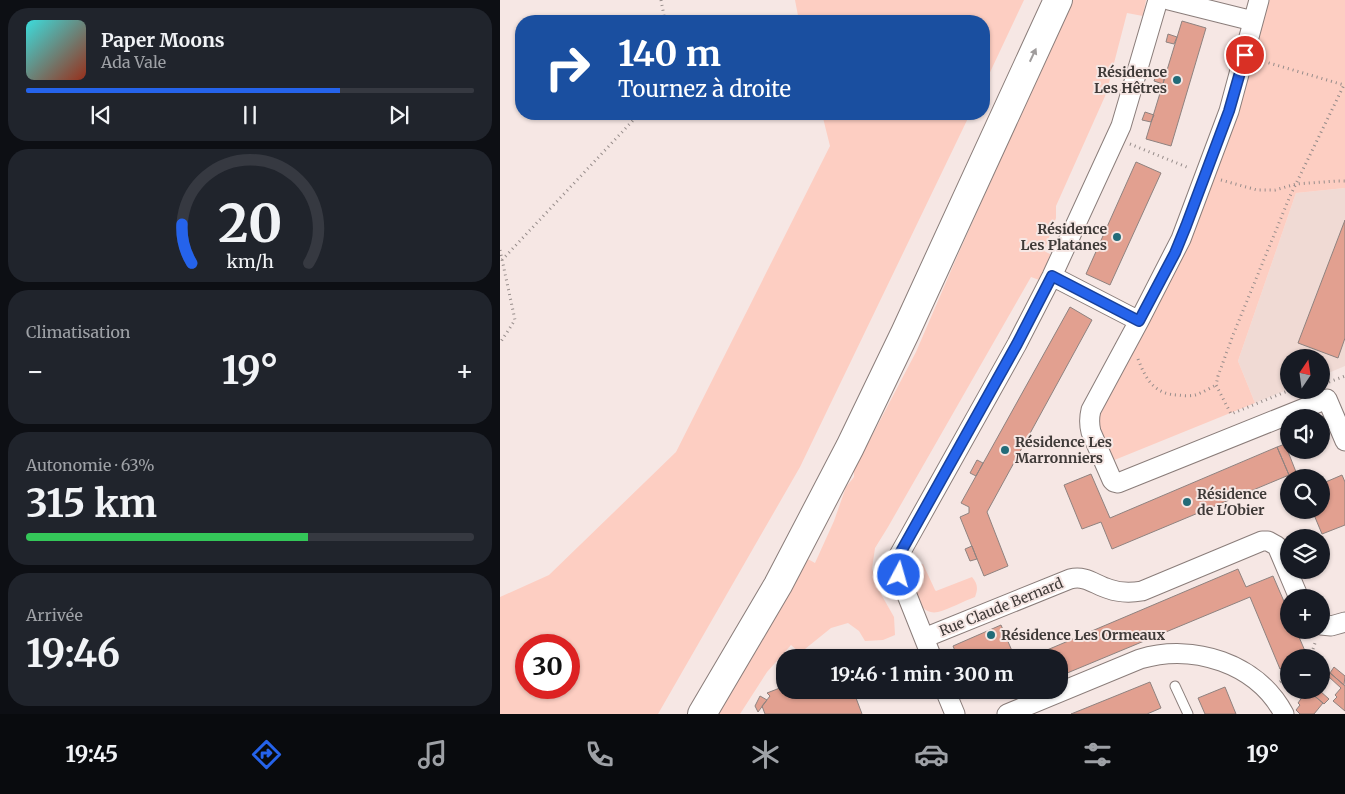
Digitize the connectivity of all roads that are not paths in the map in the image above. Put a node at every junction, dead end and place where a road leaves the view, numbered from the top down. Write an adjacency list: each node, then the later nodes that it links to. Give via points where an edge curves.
1 (1039, 0): 7 (main road)
2 (1058, 0): 20 (main road, one-way to 2, via 778,585 850,447)
3 (1158, 0): 9 (street, via 1116,138)
4 (1169, 0): 6 (street)
5 (1259, 0): 6 (street)
6 (1253, 21): 10 (street, via 1229,111 1206,175 1175,253)
7 (990, 108)
8 (985, 120): 19 (main road, via 838,435 734,630)
9 (1052, 276): 10 (street); 15 (street, via 898,557 899,575)
10 (1136, 328): 11 (street, via 1089,418 1091,432 1114,482 1327,399)
11 (1345, 441)
12 (1295, 589): 15 (street, Rue Claude Bernard, via 1278,546 1262,541 1142,591 1125,593 1077,577 1070,579)
13 (1345, 622): 14 (street)
14 (1330, 626)
15 (924, 638): 16 (street)
16 (928, 649)
17 (1175, 686): 23 (lane)
18 (949, 699): 21 (street)
19 (683, 714)
20 (702, 714)
21 (955, 714)
22 (1007, 714): 24 (street, via 1140,659 1181,653 1215,659 1237,669 1265,688)
23 (1188, 714)
24 (1284, 714)

